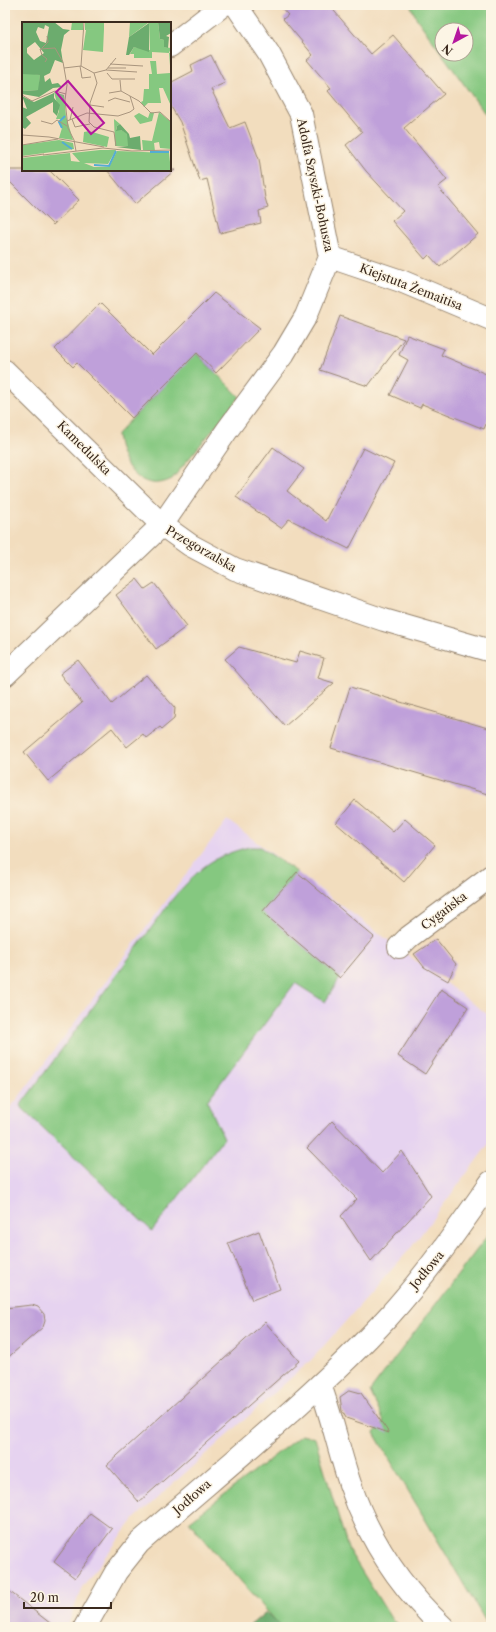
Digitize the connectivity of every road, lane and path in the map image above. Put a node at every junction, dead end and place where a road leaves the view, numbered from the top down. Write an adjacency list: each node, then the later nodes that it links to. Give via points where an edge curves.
1 (223, 5): 3 (street)
2 (236, 5): 4 (street, Adolfa Szyszki-Bohusza, via 269,54 301,114)
3 (171, 45)
4 (330, 257): 5 (street, Kiejstuta Żemaitisa, via 401,282); 7 (street, Adolfa Szyszki-Bohusza, via 306,316 284,353)
5 (491, 319)
6 (5, 371): 7 (street, Kamedulska)
7 (162, 526): 8 (street, Przegorzalska, via 190,545 235,569 384,620); 9 (street, Przegorzalska)
8 (491, 651)
9 (5, 675)
10 (491, 876): 11 (street, Cygańska)
11 (399, 947)
12 (491, 1182): 13 (street, Jodłowa, via 432,1265 388,1317)
13 (320, 1385): 14 (street, Jodłowa, via 139,1543 116,1572); 15 (street, via 350,1484 378,1548 404,1587)
14 (85, 1627)
15 (443, 1627)

